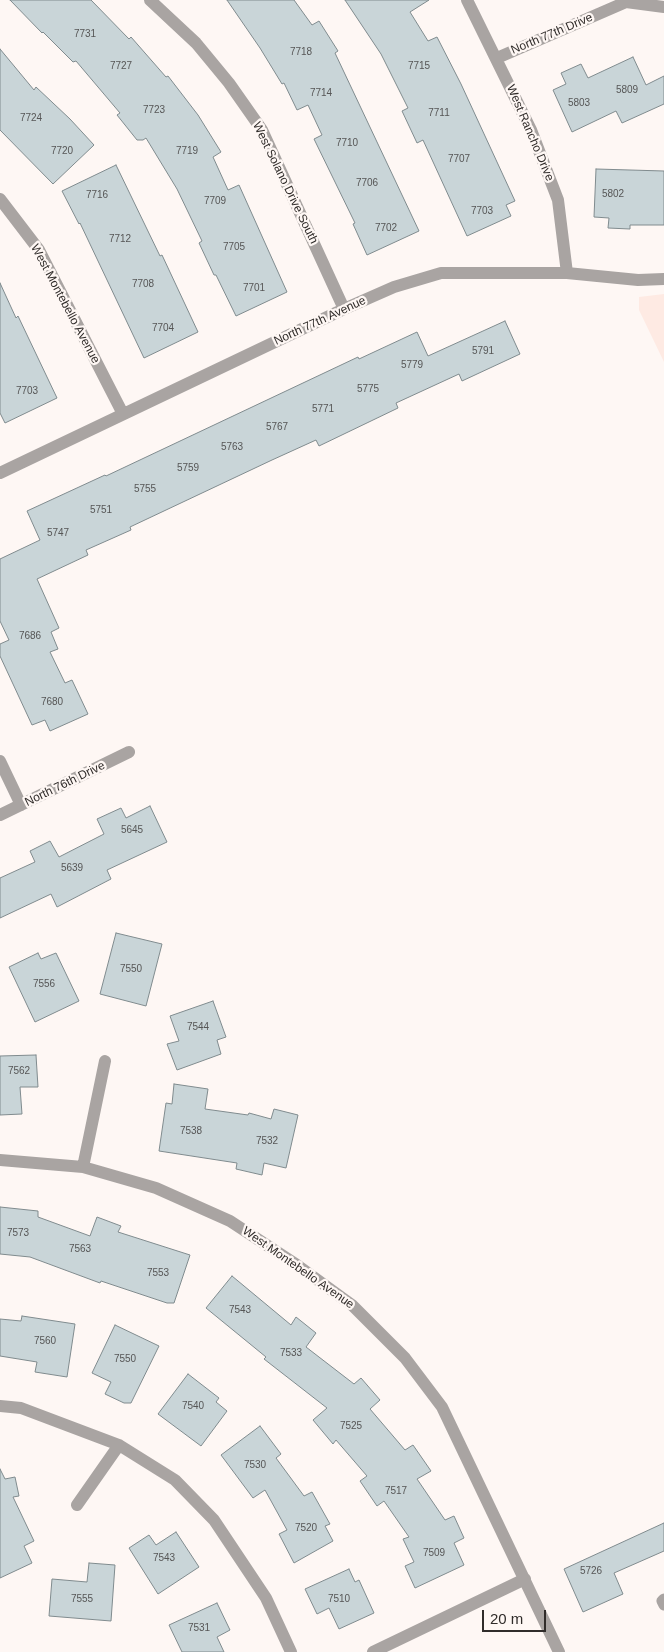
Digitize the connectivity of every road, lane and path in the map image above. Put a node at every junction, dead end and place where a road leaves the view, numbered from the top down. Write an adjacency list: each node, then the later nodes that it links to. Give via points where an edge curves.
1 (150, 0): 8 (street, West Solano Drive South, via 196,43 229,82 262,130)
2 (467, 0): 4 (street, West Rancho Drive)
3 (664, 7): 4 (street, North 77th Drive, via 626,2)
4 (497, 58): 6 (street, West Rancho Drive, via 532,130 558,200)
5 (0, 199): 9 (street, West Montebello Avenue, via 39,250)
6 (567, 273): 7 (street, North 77th Avenue, via 638,280); 8 (street, North 77th Avenue, via 441,273 394,287)
7 (664, 279)
8 (344, 309): 9 (street, North 77th Avenue)
9 (122, 414): 10 (street, North 77th Avenue)
10 (0, 473)
11 (129, 752): 13 (street, North 76th Drive)
12 (0, 761): 13 (street)
13 (21, 805): 14 (street, North 76th Drive)
14 (0, 815)
15 (105, 1061): 17 (street)
16 (0, 1160): 17 (street, West Montebello Avenue)
17 (83, 1167): 21 (street, West Montebello Avenue, via 156,1188 230,1220 352,1305 405,1358 442,1407)
18 (0, 1406): 19 (street, via 20,1408)
19 (119, 1445): 20 (street); 24 (street, via 174,1480 214,1520 266,1598)
20 (78, 1505)
21 (525, 1579): 25 (street); 26 (street, West Montebello Avenue)
22 (664, 1599): 23 (lane)
23 (664, 1605)
24 (291, 1652)
25 (373, 1652)
26 (560, 1652)

